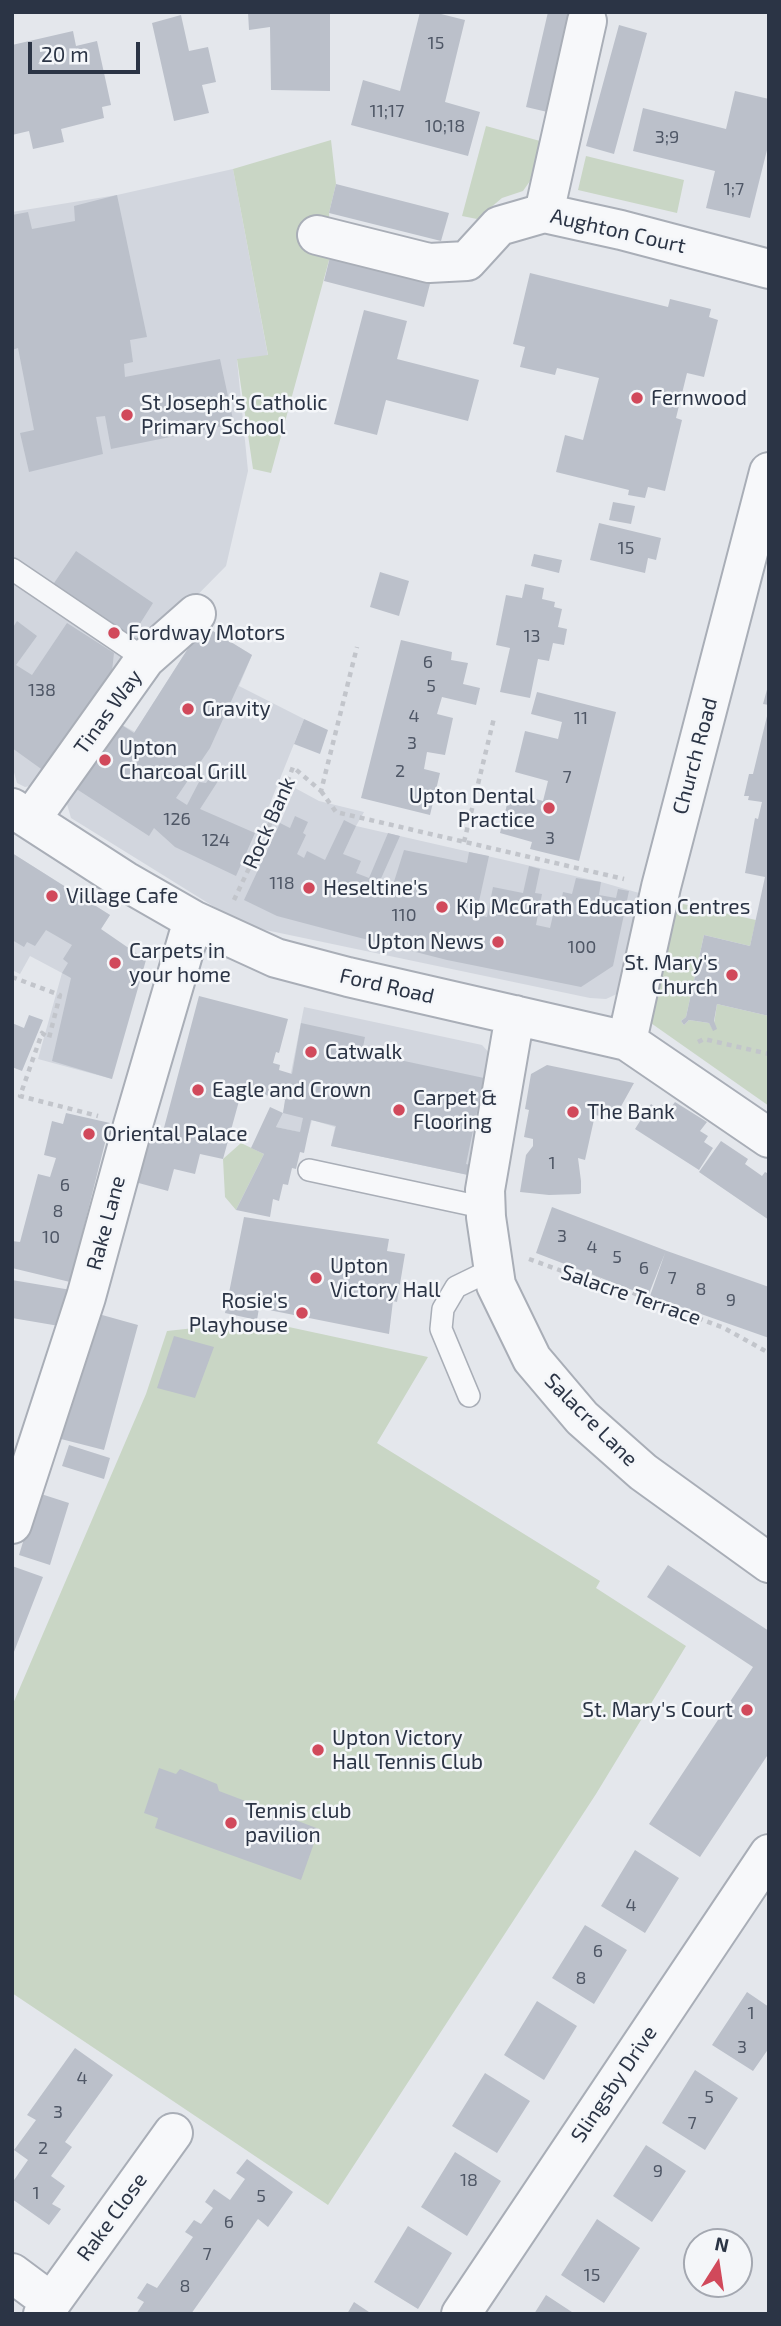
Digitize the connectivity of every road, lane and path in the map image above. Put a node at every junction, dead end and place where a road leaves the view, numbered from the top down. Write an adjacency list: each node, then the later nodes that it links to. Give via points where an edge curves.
1 (587, 21): 2 (street)
2 (544, 213): 3 (street, Aughton Court, via 499,226 467,261 429,263); 4 (street, Aughton Court)
3 (317, 235)
4 (769, 269)
5 (769, 472): 14 (street, Church Road)
6 (12, 569): 9 (lane)
7 (196, 614): 9 (street, Tinas Way)
8 (357, 647): 11 (path, Rock Bank)
9 (145, 659): 12 (street, Tinas Way)
10 (494, 718): 13 (path)
11 (321, 791): 13 (path, via 336,812); 15 (path, Rock Bank, via 293,767 276,811)
12 (21, 814): 15 (street, Ford Road)
13 (464, 842): 14 (path)
14 (661, 887): 18 (street, Church Road)
15 (206, 926): 17 (street, Ford Road, via 276,958); 21 (street, Rake Lane)
16 (12, 977): 21 (path, via 60,995 49,1038 42,1033 20,1096)
17 (515, 1015): 18 (street, Ford Road); 24 (street, Salacre Lane, via 485,1190)
18 (627, 1041): 20 (street, Ford Road)
19 (769, 1054): 20 (path, via 704,1039 693,1044)
20 (674, 1072): 22 (street, Ford Road)
21 (133, 1125): 27 (street, Rake Lane, via 86,1297)
22 (769, 1138)
23 (309, 1170): 24 (lane)
24 (489, 1240): 25 (path, Salacre Terrace, via 724,1328); 26 (lane, via 443,1309 441,1329); 28 (street, Salacre Lane, via 496,1285 531,1359 582,1418 643,1472)
25 (769, 1353)
26 (470, 1396)
27 (12, 1524)
28 (769, 1563)
29 (769, 1854): 33 (street, Slingsby Drive)
30 (173, 2133): 32 (street, Rake Close)
31 (12, 2273): 32 (street, Rake Close)
32 (47, 2308)
33 (461, 2314)

